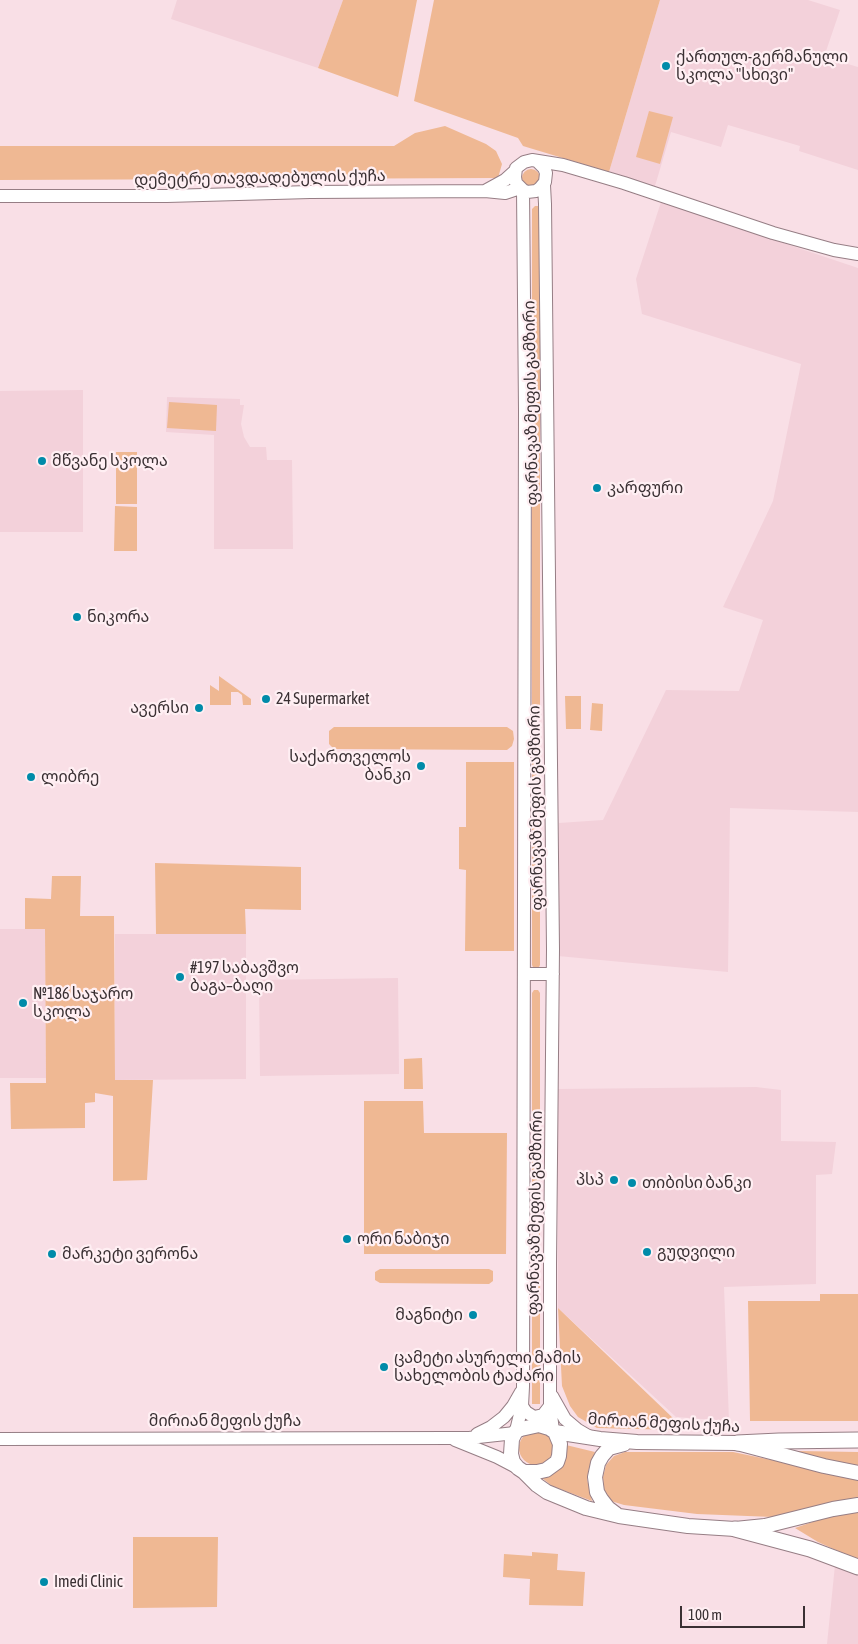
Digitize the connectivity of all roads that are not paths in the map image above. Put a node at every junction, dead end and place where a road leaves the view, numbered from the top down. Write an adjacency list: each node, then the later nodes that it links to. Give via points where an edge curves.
1 (537, 162): 2 (main road); 3 (main road, via 528,160); 4 (main road, via 544,168)
2 (563, 165): 4 (main road); 11 (main road)
3 (515, 171): 5 (main road); 6 (main road, დემეტრე თავდადებულის ქუჩა)
4 (545, 181): 5 (main road, via 536,191); 15 (main road, ფარნავაზ მეფის გამზირი)
5 (522, 189): 7 (main road); 9 (main road, ფარნავაზ მეფის გამზირი)
6 (484, 191): 7 (main road); 8 (main road, დემეტრე თავდადებულის ქუჩა)
7 (505, 193): 9 (main road, via 520,204)
8 (0, 196)
9 (524, 214): 14 (main road, ფარნავაზ მეფის გამზირი)
10 (858, 245): 11 (main road)
11 (834, 250): 12 (main road); 13 (main road)
12 (858, 254)
13 (858, 262)
14 (524, 974): 15 (main road); 16 (main road, ფარნავაზ მეფის გამზირი)
15 (553, 974): 17 (main road, ფარნავაზ მეფის გამზირი)
16 (523, 1387): 18 (main road, ფარნავაზ მეფის გამზირი); 23 (main road, via 504,1417)
17 (550, 1392): 19 (main road, ფარნავაზ მეფის გამზირი); 24 (main road, via 565,1419)
18 (522, 1406): 19 (main road, via 534,1417 543,1415); 21 (main road, ფარნავაზ მეფის გამზირი)
19 (550, 1406): 20 (main road, ფარნავაზ მეფის გამზირი)
20 (554, 1431): 21 (main road, via 539,1426); 24 (main road, მირიან მეფის ქუჩა); 29 (main road, via 560,1444 557,1462 537,1472)
21 (516, 1432): 23 (main road, მირიან მეფის ქუჩა); 29 (main road, via 510,1447)
22 (450, 1438): 23 (main road, მირიან მეფის ქუჩა); 25 (main road, მირიან მეფის ქუჩა); 29 (main road, მირიან მეფის ქუჩა)
23 (469, 1438)
24 (591, 1438): 27 (main road, მირიან მეფის ქუჩა)
25 (0, 1439)
26 (858, 1440): 28 (highway)
27 (637, 1442): 28 (main road, მირიან მეფის ქუჩა); 32 (main road, via 609,1448 596,1471 597,1492 608,1508)
28 (737, 1443): 30 (main road, მირიან მეფის ქუჩა)
29 (521, 1470): 32 (main road, მირიან მეფის ქუჩა, via 557,1497)
30 (858, 1473)
31 (858, 1506): 33 (main road, მირიან მეფის ქუჩა)
32 (619, 1516): 33 (main road, მირიან მეფის ქუჩა)
33 (735, 1530): 34 (highway, via 810,1549)
34 (858, 1567)

